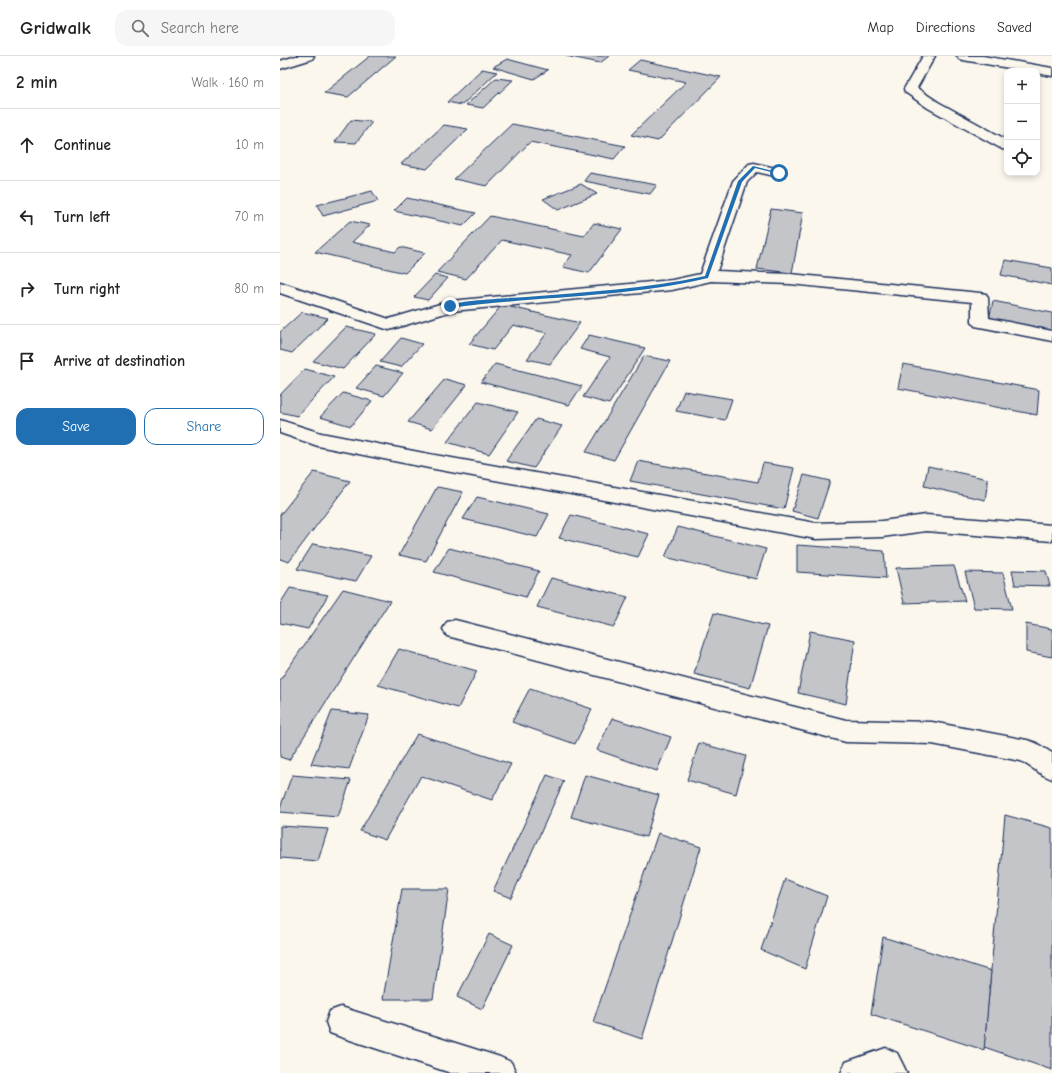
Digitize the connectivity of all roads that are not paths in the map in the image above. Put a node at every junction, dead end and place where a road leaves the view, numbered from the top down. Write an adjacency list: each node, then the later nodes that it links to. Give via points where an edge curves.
1 (308, 56): 4 (street)
2 (929, 56): 6 (street, via 910,89 933,105)
3 (963, 56): 5 (street)
4 (280, 65)
5 (1052, 72)
6 (1004, 144)
7 (779, 173): 8 (street, via 754,167 740,181)
8 (707, 277): 9 (street, via 672,285 450,306 389,325); 10 (street, via 790,279 980,298 981,322)
9 (280, 287)
10 (1052, 336)
11 (280, 426): 12 (street, via 318,439 429,461 816,531 882,529 926,523)
12 (1052, 533)
13 (455, 629): 14 (street, via 846,731 932,733 1027,751)
14 (1052, 767)
15 (341, 1022): 16 (street)
16 (500, 1073)
17 (857, 1073): 18 (street, via 886,1064)
18 (891, 1073)

